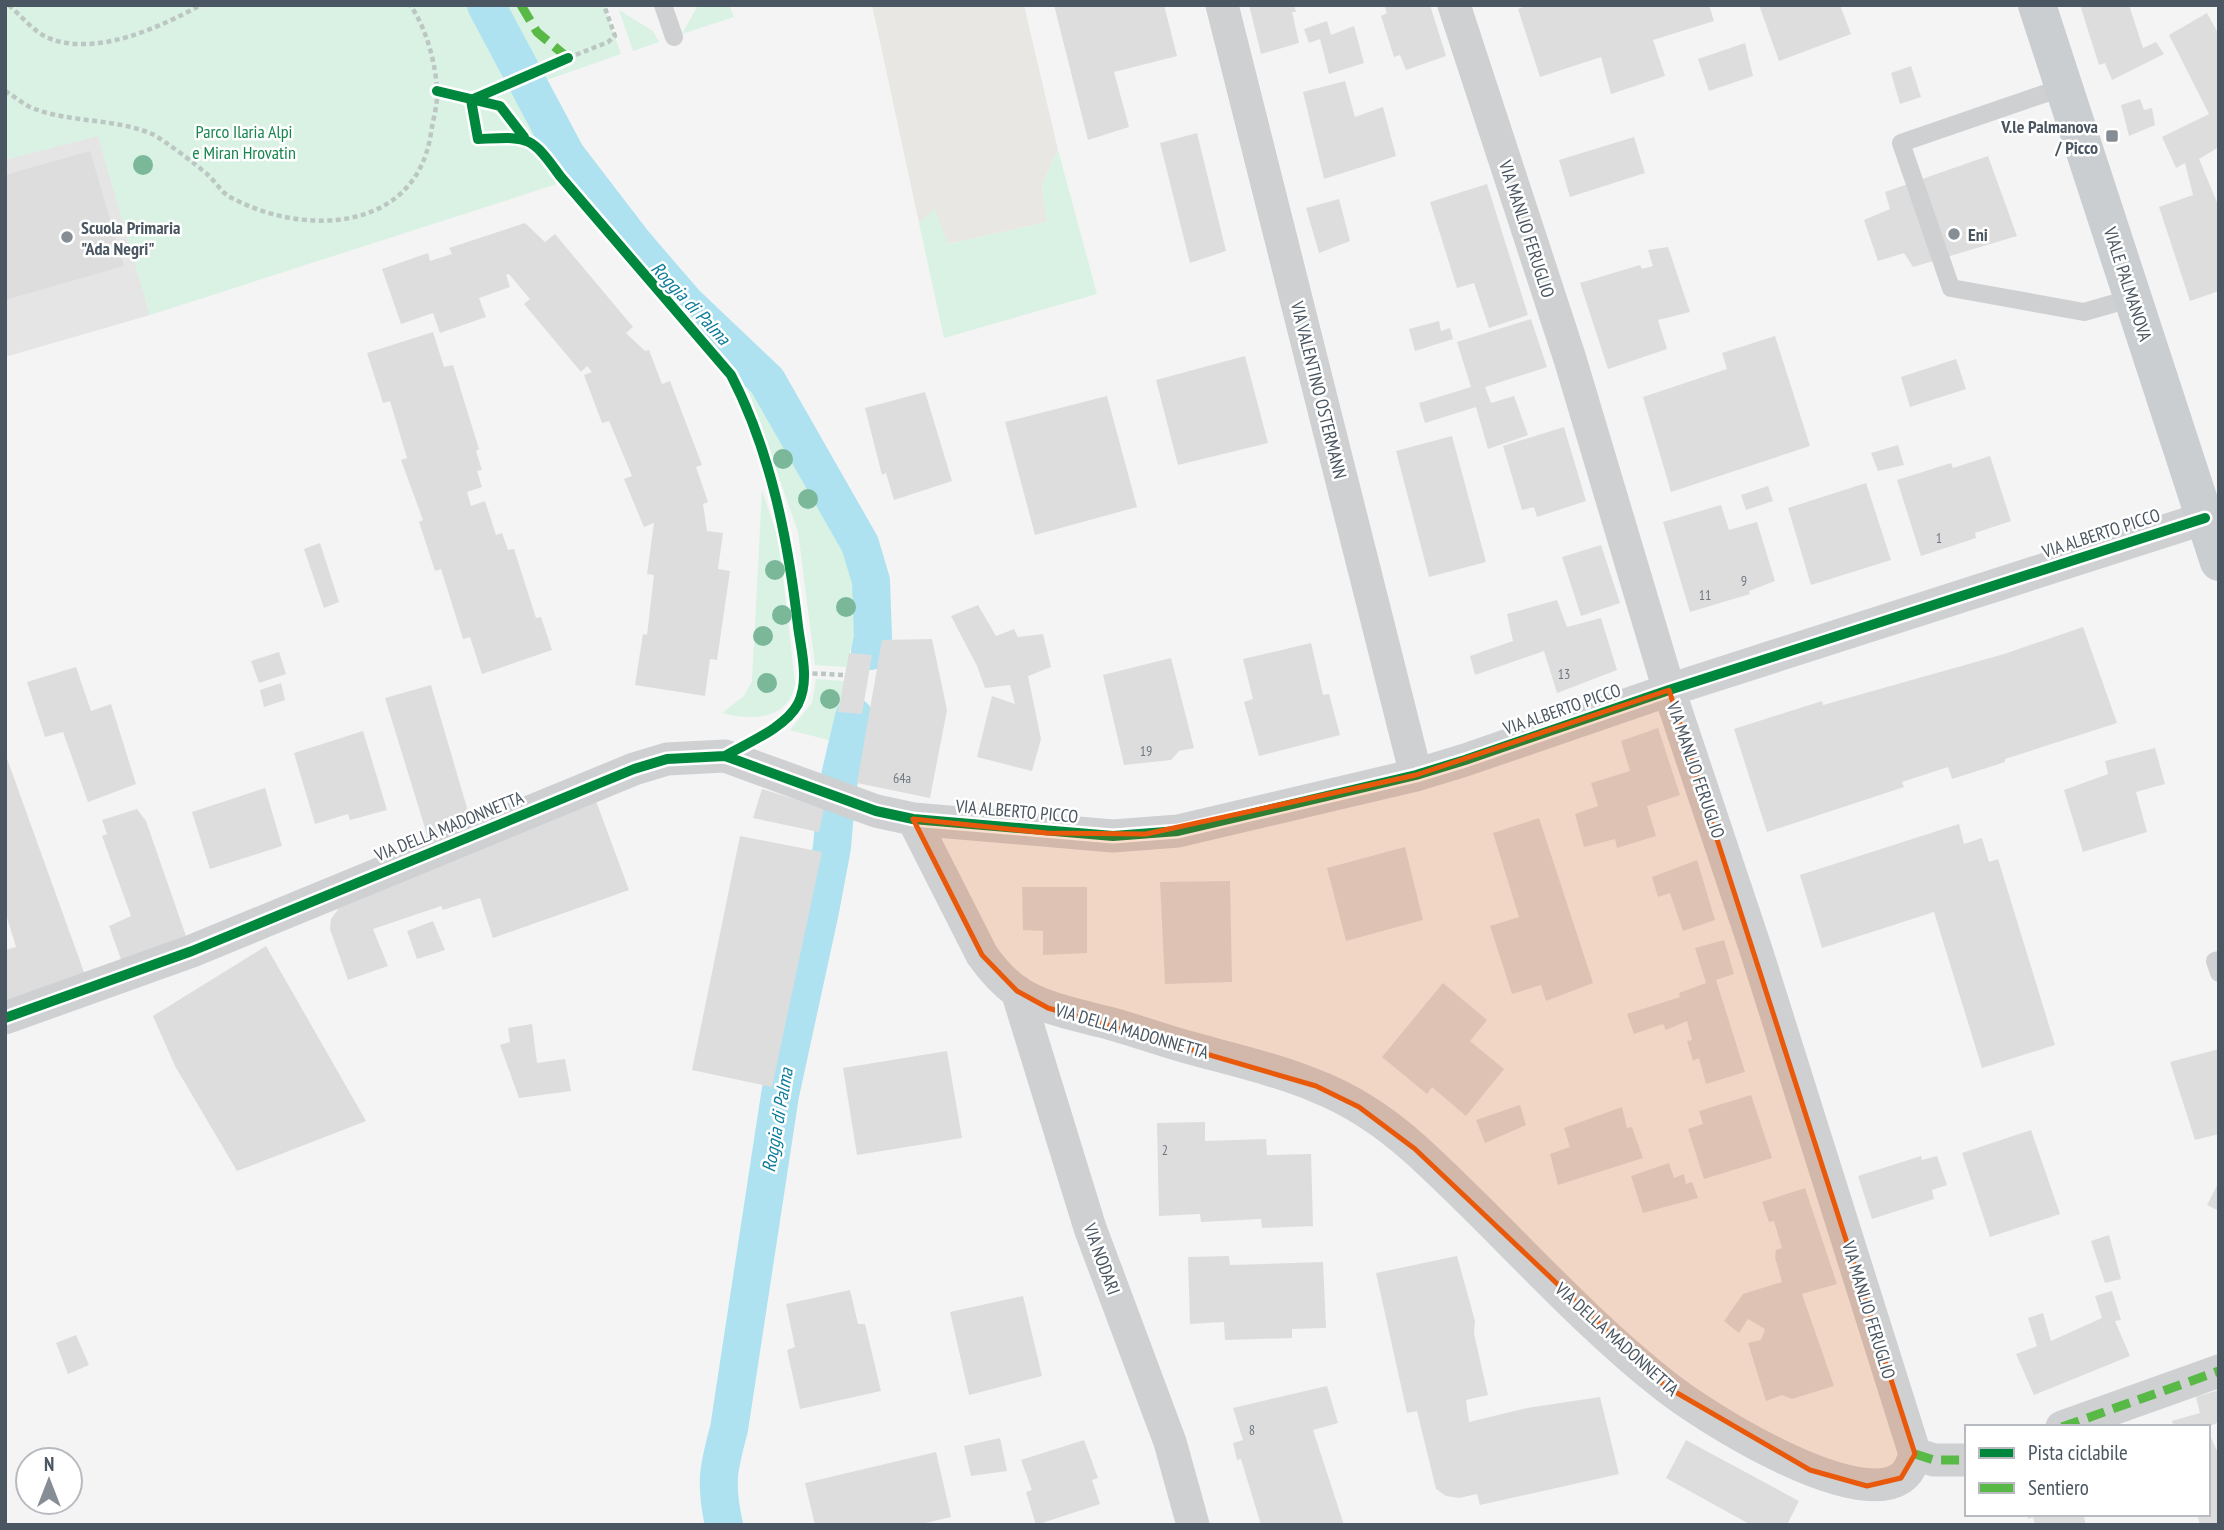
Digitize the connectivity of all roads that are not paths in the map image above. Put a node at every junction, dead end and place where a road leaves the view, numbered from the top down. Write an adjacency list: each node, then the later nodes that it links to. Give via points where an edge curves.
1 (663, 5): 5 (lane)
2 (1222, 5): 11 (street, VIA VALENTINO OSTERMANN)
3 (1454, 5): 10 (street, VIA MANLIO FERUGLIO, via 1570,359)
4 (2037, 5): 6 (main road, VIALE PALMANOVA)
5 (674, 37)
6 (2064, 87): 7 (main road, VIALE PALMANOVA); 7 (lane, via 1901,143 1951,288 2084,312)
7 (2133, 298): 8 (main road, VIALE PALMANOVA)
8 (2204, 518): 9 (main road, VIALE PALMANOVA); 10 (street, VIA ALBERTO PICCO)
9 (2219, 562)
10 (1669, 690): 11 (street, VIA ALBERTO PICCO); 19 (street, VIA MANLIO FERUGLIO)
11 (1416, 775): 12 (street, VIA ALBERTO PICCO, via 1157,833 1046,833)
12 (913, 819): 15 (street, VIA DELLA MADONNETTA, via 982,955); 16 (street, VIA DELLA MADONNETTA, via 725,756 667,759 192,951)
13 (2219, 960): 14 (lane, via 2215,961)
14 (2219, 972)
15 (1017, 991): 19 (street, VIA DELLA MADONNETTA, via 1048,1008 1316,1086 1359,1107 1415,1149 1665,1386 1757,1444 1810,1470 1867,1486 1901,1478); 21 (street, VIA NODARI, via 1090,1228 1170,1442)
16 (5, 1018)
17 (2219, 1371): 18 (street)
18 (2068, 1425)
19 (1915, 1454): 20 (street, via 1934,1460)
20 (1965, 1460)
21 (1193, 1525)

